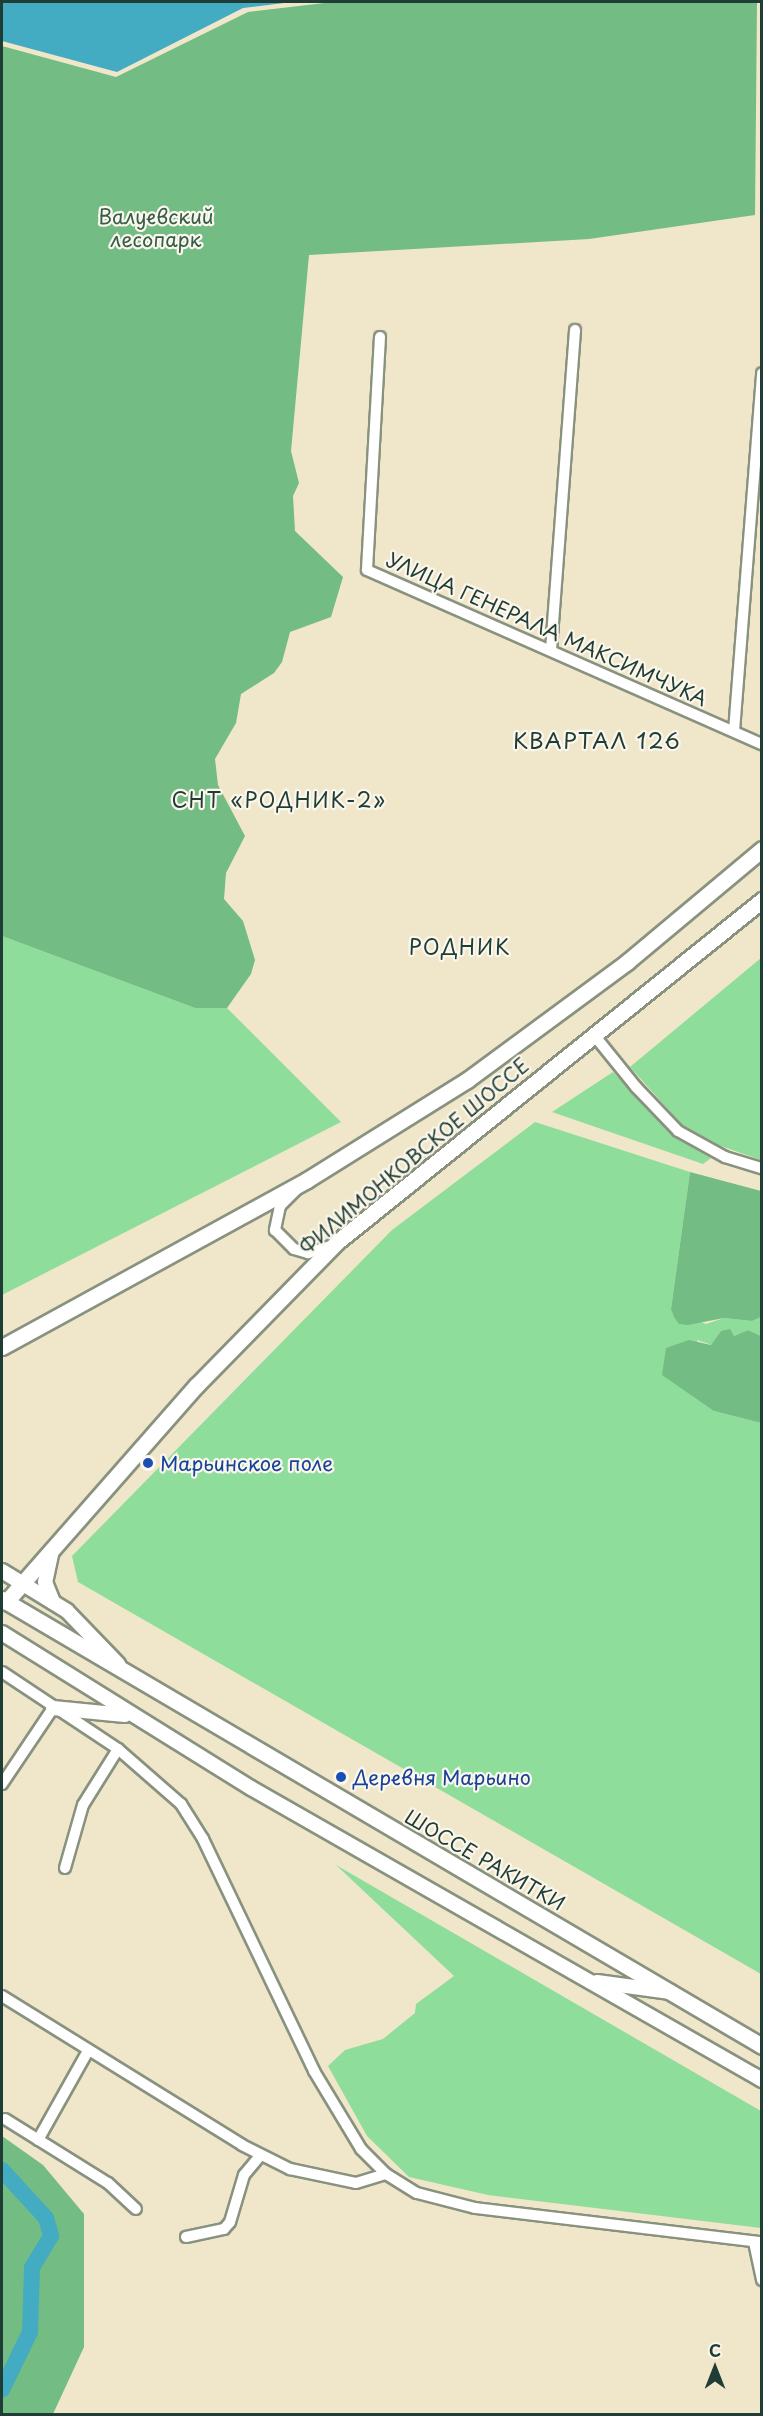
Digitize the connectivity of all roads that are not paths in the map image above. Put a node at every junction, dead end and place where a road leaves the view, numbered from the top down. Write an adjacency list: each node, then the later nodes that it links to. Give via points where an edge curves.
1 (575, 330): 4 (street)
2 (380, 337): 4 (street, УЛИЦА ГЕНЕРАЛА МАКСИМЧУКА, via 366,570)
3 (762, 374): 5 (street)
4 (551, 650): 5 (street, УЛИЦА ГЕНЕРАЛА МАКСИМЧУКА)
5 (734, 731): 6 (street, УЛИЦА ГЕНЕРАЛА МАКСИМЧУКА)
6 (762, 744)
7 (762, 849): 11 (main road, ФИЛИМОНКОВСКОЕ ШОССЕ, via 627,962 467,1080)
8 (762, 900): 9 (main road, ФИЛИМОНКОВСКОЕ ШОССЕ)
9 (594, 1035): 10 (street, via 636,1088 678,1131 725,1157); 12 (main road, ФИЛИМОНКОВСКОЕ ШОССЕ)
10 (762, 1168)
11 (307, 1180): 12 (street, via 280,1206 275,1230 294,1249 308,1253); 13 (main road, ФИЛИМОНКОВСКОЕ ШОССЕ)
12 (337, 1242): 14 (main road, ФИЛИМОНКОВСКОЕ ШОССЕ, via 195,1386)
13 (2, 1347)
14 (52, 1549): 16 (main road, ФИЛИМОНКОВСКОЕ ШОССЕ); 17 (street, via 45,1582)
15 (2, 1570): 16 (street)
16 (22, 1583): 17 (street); 18 (main road, ФИЛИМОНКОВСКОЕ ШОССЕ)
17 (53, 1602): 21 (street, via 67,1611)
18 (3, 1603): 21 (main road, ШОССЕ РАКИТКИ)
19 (2, 1633): 23 (street)
20 (2, 1672): 22 (street)
21 (128, 1674): 28 (main road, ШОССЕ РАКИТКИ)
22 (53, 1708): 23 (street); 24 (street); 25 (street)
23 (130, 1716): 27 (street)
24 (118, 1749): 26 (street, via 83,1804); 38 (street, via 167,1790 193,1821 314,2072 361,2149)
25 (2, 1784)
26 (65, 1868)
27 (589, 1981): 28 (street); 34 (street)
28 (670, 1992): 30 (main road, ШОССЕ РАКИТКИ)
29 (2, 1996): 33 (street)
30 (732, 2029): 31 (street); 32 (main road, ШОССЕ РАКИТКИ)
31 (762, 2038)
32 (762, 2046)
33 (88, 2051): 36 (street); 37 (street)
34 (762, 2080)
35 (5, 2120): 36 (street)
36 (38, 2140): 39 (street, via 108,2183)
37 (261, 2155): 38 (street, via 328,2180 356,2183); 40 (street, via 244,2175 230,2222 224,2229)
38 (386, 2174): 41 (street, via 417,2193 475,2208)
39 (136, 2209)
40 (186, 2236)
41 (758, 2242): 42 (street)
42 (762, 2280)

